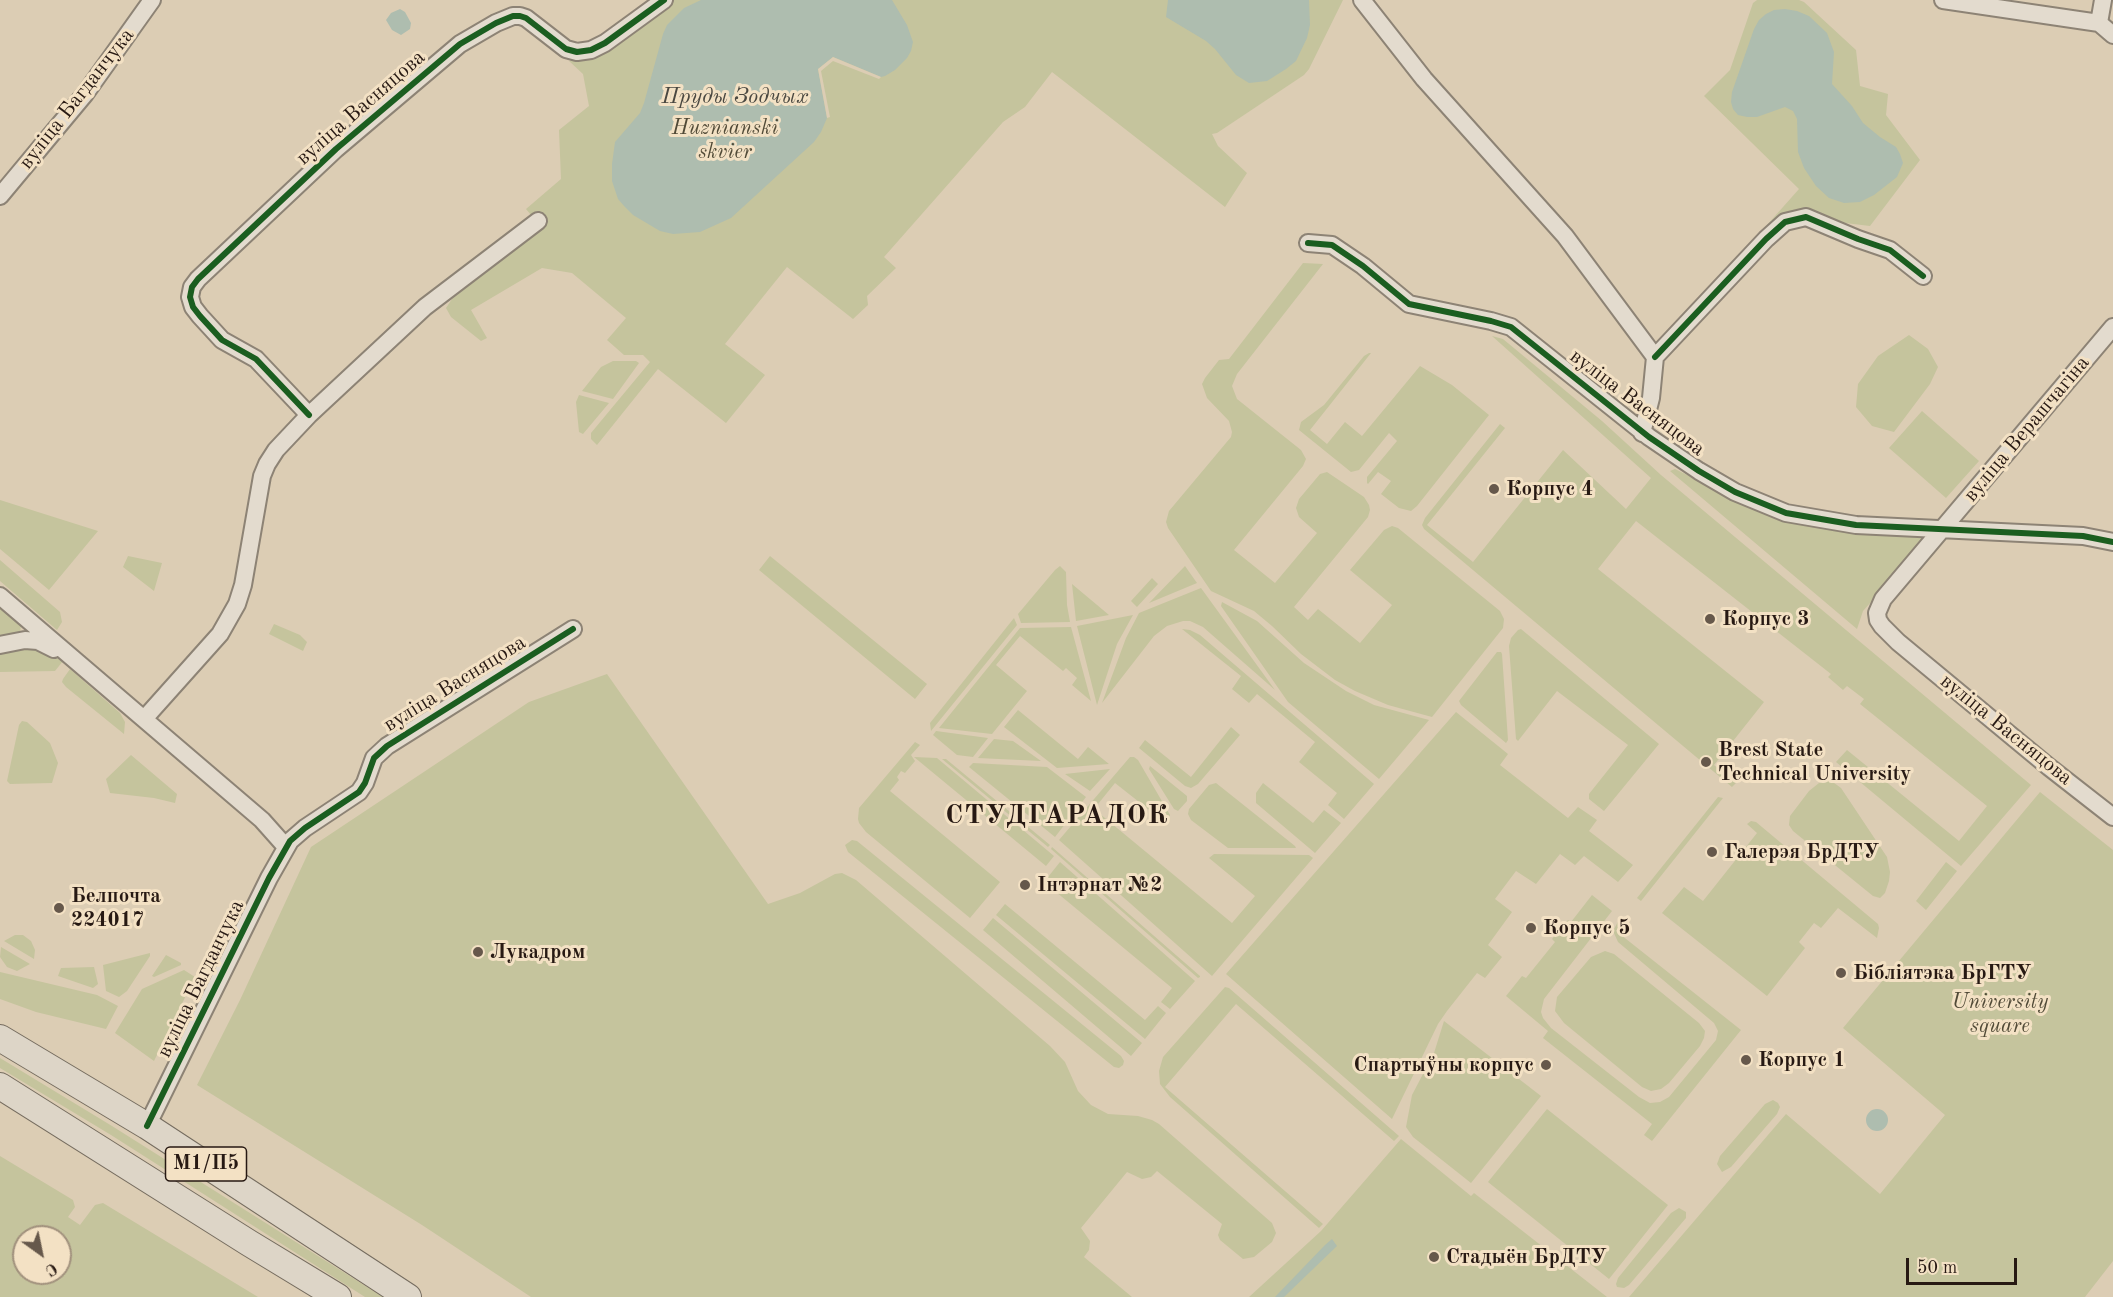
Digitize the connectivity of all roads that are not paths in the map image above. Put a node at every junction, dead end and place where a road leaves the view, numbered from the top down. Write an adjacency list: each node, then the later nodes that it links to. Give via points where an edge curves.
1 (152, 0): 8 (street, вуліца Багданчука, via 91,87)
2 (664, 0): 14 (street, вуліца Васняцова, via 591,50 566,49 519,16 496,23 460,44 336,149 198,279 190,297 200,316 222,340 256,359)
3 (1362, 0): 13 (street, via 1424,79 1565,236)
4 (1942, 0): 6 (street)
5 (2103, 0): 6 (street)
6 (2099, 22): 7 (street)
7 (2113, 35)
8 (0, 196)
9 (538, 221): 14 (street, via 425,307)
10 (1308, 243): 15 (street, вуліца Васняцова, via 1332,244 1409,304 1511,327)
11 (1923, 276): 13 (street, via 1890,250 1806,217 1785,222)
12 (2113, 327): 16 (street, вуліца Верашчагіна)
13 (1655, 357): 15 (street, вуліца Васняцова)
14 (309, 415): 22 (street, via 276,450 264,470 237,604 220,634)
15 (1642, 433): 16 (street, вуліца Васняцова, via 1735,492 1786,513 1856,525)
16 (1942, 531): 17 (street, вуліца Васняцова, via 2083,536); 23 (street, вуліца Васняцова, via 1883,599 1877,613 1882,626)
17 (2113, 542)
18 (0, 596): 21 (street)
19 (573, 629): 24 (street, вуліца Васняцова, via 387,746 374,758 359,792 294,836)
20 (0, 645): 21 (street, via 38,641)
21 (70, 657): 22 (street)
22 (144, 719): 24 (street, via 262,820)
23 (2113, 817)
24 (285, 848): 27 (street, вуліца Багданчука)
25 (0, 1038): 27 (highway, М1/П5)
26 (0, 1086): 28 (highway, М1/П5)
27 (147, 1126): 29 (highway, М1/П5)
28 (338, 1297)
29 (408, 1297)

